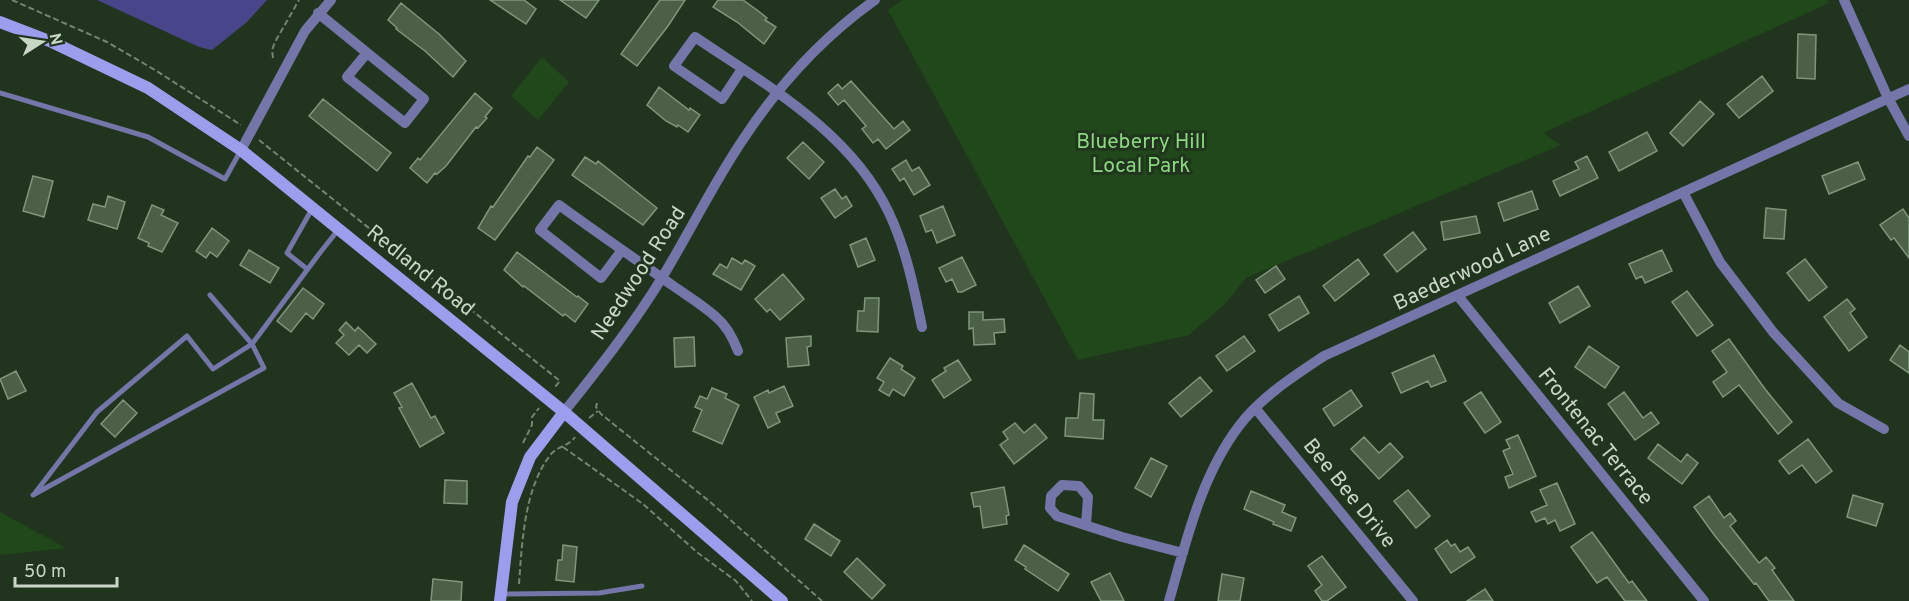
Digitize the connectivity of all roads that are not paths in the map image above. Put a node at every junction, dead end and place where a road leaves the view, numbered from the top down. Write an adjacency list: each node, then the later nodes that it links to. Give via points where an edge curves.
1 (331, 0): 4 (street)
2 (875, 0): 10 (street, Needwood Road, via 823,41)
3 (1844, 0): 11 (street)
4 (318, 13): 6 (street); 13 (street)
5 (0, 22): 13 (main road, Redland Road, via 148,88)
6 (367, 53): 6 (street, via 424,99 405,123 347,77)
7 (742, 69): 7 (street, via 723,99 674,66 695,37); 10 (street)
8 (1909, 89): 11 (street, Baederwood Lane)
9 (0, 93): 13 (lane, via 148,137 225,179)
10 (778, 93): 19 (street, Needwood Road, via 744,138); 22 (street, via 841,144 874,186 901,244)
11 (1888, 98): 12 (street); 14 (street, Baederwood Lane)
12 (1909, 136)
13 (241, 150): 15 (main road, Redland Road)
14 (1683, 192): 21 (street, Baederwood Lane); 27 (street, via 1720,262 1773,332 1838,403)
15 (313, 208): 16 (main road, Redland Road); 18 (lane, via 286,253)
16 (339, 229): 18 (lane); 26 (main road, Redland Road)
17 (622, 250): 17 (street, via 601,278 540,230 559,205); 19 (street)
18 (307, 269): 23 (lane)
19 (662, 278): 24 (street, via 717,317 733,336); 26 (street, Needwood Road)
20 (210, 295): 23 (lane)
21 (1458, 296): 25 (street, Baederwood Lane, via 1324,356 1277,388); 35 (street, Frontenac Terrace)
22 (922, 327)
23 (252, 344): 23 (lane, via 264,368 33,495 97,411 186,336 213,369)
24 (738, 351)
25 (1256, 409): 29 (street, Baederwood Lane, via 1240,425 1213,468); 34 (street, Bee Bee Drive)
26 (564, 412): 31 (main road, Needwood Road, via 530,457 512,502); 32 (main road, Redland Road)
27 (1884, 429)
28 (1086, 525): 29 (street)
29 (1183, 553): 33 (street, Baederwood Lane)
30 (642, 586): 31 (lane, via 599,593)
31 (500, 597)
32 (782, 601)
33 (1169, 601)
34 (1413, 601)
35 (1704, 601)

